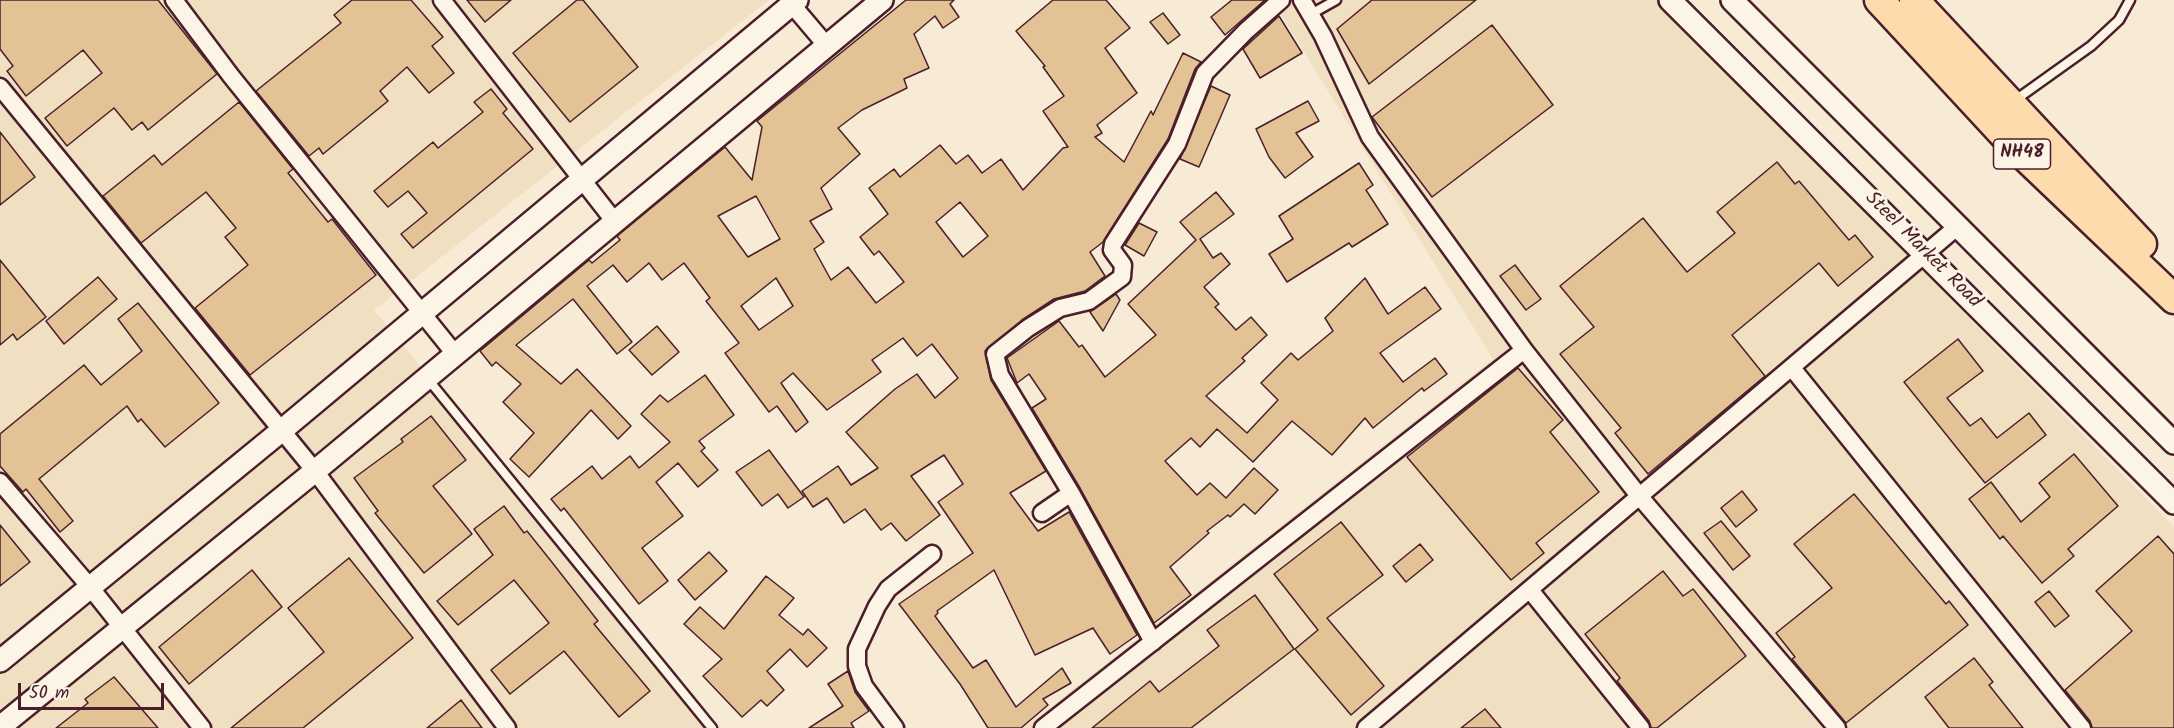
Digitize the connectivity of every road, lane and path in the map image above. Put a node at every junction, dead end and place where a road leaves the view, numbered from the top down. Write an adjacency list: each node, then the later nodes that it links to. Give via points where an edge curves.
1 (174, 0): 22 (street)
2 (442, 0): 16 (street)
3 (882, 0): 13 (street)
4 (1281, 0): 31 (street, via 1205,73 1177,144 1113,244 1112,250 1123,266 1122,277 1089,301 1060,308 995,354 1000,375)
5 (1336, 0): 12 (lane)
6 (1670, 0): 19 (street, Steel Market Road)
7 (1732, 0): 18 (street)
8 (1879, 0): 21 (highway, NH48, via 2018,150)
9 (1914, 0): 15 (highway, NH48)
10 (2130, 0): 15 (lane, via 2119,20 2091,46)
11 (792, 2): 13 (street); 16 (street)
12 (1306, 7): 23 (street, via 1375,145)
13 (827, 46): 17 (street)
14 (0, 87): 27 (street)
15 (2011, 103): 20 (highway, NH48)
16 (583, 179): 17 (street); 22 (street)
17 (615, 222): 24 (street)
18 (1958, 226): 19 (street); 28 (street)
19 (1926, 255): 25 (street); 33 (street, Steel Market Road)
20 (2174, 274)
21 (2174, 299)
22 (421, 314): 24 (street); 27 (street)
23 (1524, 351): 32 (street); 39 (street)
24 (456, 354): 26 (street)
25 (1792, 368): 32 (street); 50 (street)
26 (427, 378): 29 (street); 44 (lane)
27 (281, 431): 29 (street); 36 (street)
28 (2174, 443)
29 (315, 471): 38 (street); 43 (street)
30 (0, 482): 36 (street)
31 (1071, 493): 34 (street); 39 (street)
32 (1640, 497): 37 (street); 49 (street)
33 (2174, 503)
34 (1042, 513)
35 (932, 554): 45 (street, via 888,589 857,649 857,666 864,686)
36 (90, 587): 38 (street); 40 (street)
37 (1530, 590): 47 (street); 48 (street)
38 (122, 628): 41 (street); 42 (street)
39 (1153, 642): 46 (street)
40 (0, 661)
41 (0, 727)
42 (202, 728)
43 (507, 728)
44 (712, 728)
45 (895, 728)
46 (1043, 728)
47 (1366, 728)
48 (1641, 728)
49 (1838, 728)
50 (2082, 728)

